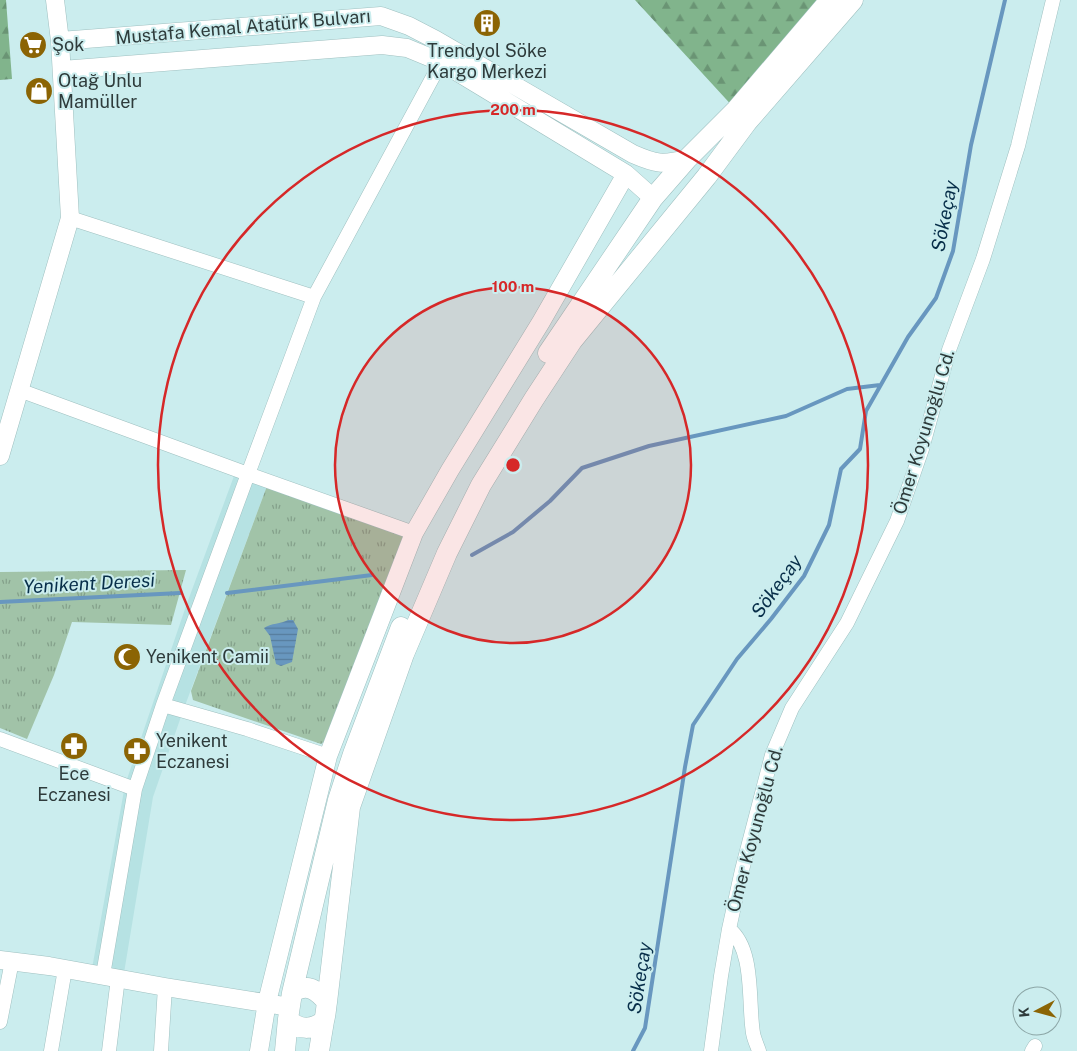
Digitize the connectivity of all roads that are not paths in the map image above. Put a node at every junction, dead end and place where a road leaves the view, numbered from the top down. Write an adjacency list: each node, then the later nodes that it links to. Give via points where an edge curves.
1 (55, 0): 6 (street)
2 (830, 0): 10 (main road, via 736,110)
3 (853, 0): 12 (main road, via 747,122)
4 (1053, 0): 25 (street, Ömer Koyunoğlu Cd., via 1018,146 983,259 949,350 907,494 847,624 792,708 772,755)
5 (381, 16): 6 (street, Mustafa Kemal Atatürk Bulvarı); 7 (street); 10 (street, Mustafa Kemal Atatürk Bulvarı, via 436,40 633,154 665,164)
6 (60, 41): 9 (street)
7 (389, 46): 8 (street, Mustafa Kemal Atatürk Bulvarı, via 407,48); 9 (street, Mustafa Kemal Atatürk Bulvarı)
8 (442, 62): 11 (street, Mustafa Kemal Atatürk Bulvarı); 16 (street)
9 (62, 70): 15 (street)
10 (687, 159): 12 (main road); 13 (main road)
11 (626, 174): 13 (street, Mustafa Kemal Atatürk Bulvarı); 20 (street)
12 (707, 176): 14 (main road)
13 (653, 198): 14 (main road); 31 (main road, via 524,390 469,480 434,547 390,651 341,790)
14 (674, 216): 32 (main road, via 567,350 481,485 447,553 404,654 350,808)
15 (70, 218): 16 (street); 17 (street)
16 (314, 298): 19 (street)
17 (19, 390): 18 (street); 19 (street)
18 (0, 456)
19 (248, 474): 20 (street); 21 (street)
20 (414, 532): 23 (street)
21 (163, 705): 23 (street); 24 (street)
22 (0, 739): 24 (street)
23 (328, 756): 30 (street)
24 (135, 789): 28 (street)
25 (729, 930): 40 (street, Ömer Koyunoğlu Cd.); 41 (street, via 737,935 742,946 751,988 753,1032)
26 (6, 961): 27 (street); 33 (street)
27 (65, 969): 28 (street); 34 (street)
28 (111, 977): 29 (street); 35 (street)
29 (165, 987): 30 (street); 36 (street)
30 (267, 1002): 31 (street); 37 (street)
31 (290, 1006): 32 (main road, via 304,987 317,991); 32 (main road, via 293,1024 305,1029 318,1025); 38 (main road)
32 (326, 1011): 39 (main road)
33 (0, 1022)
34 (51, 1051)
35 (109, 1051)
36 (161, 1051)
37 (259, 1051)
38 (285, 1051)
39 (319, 1051)
40 (711, 1051)
41 (759, 1051)

